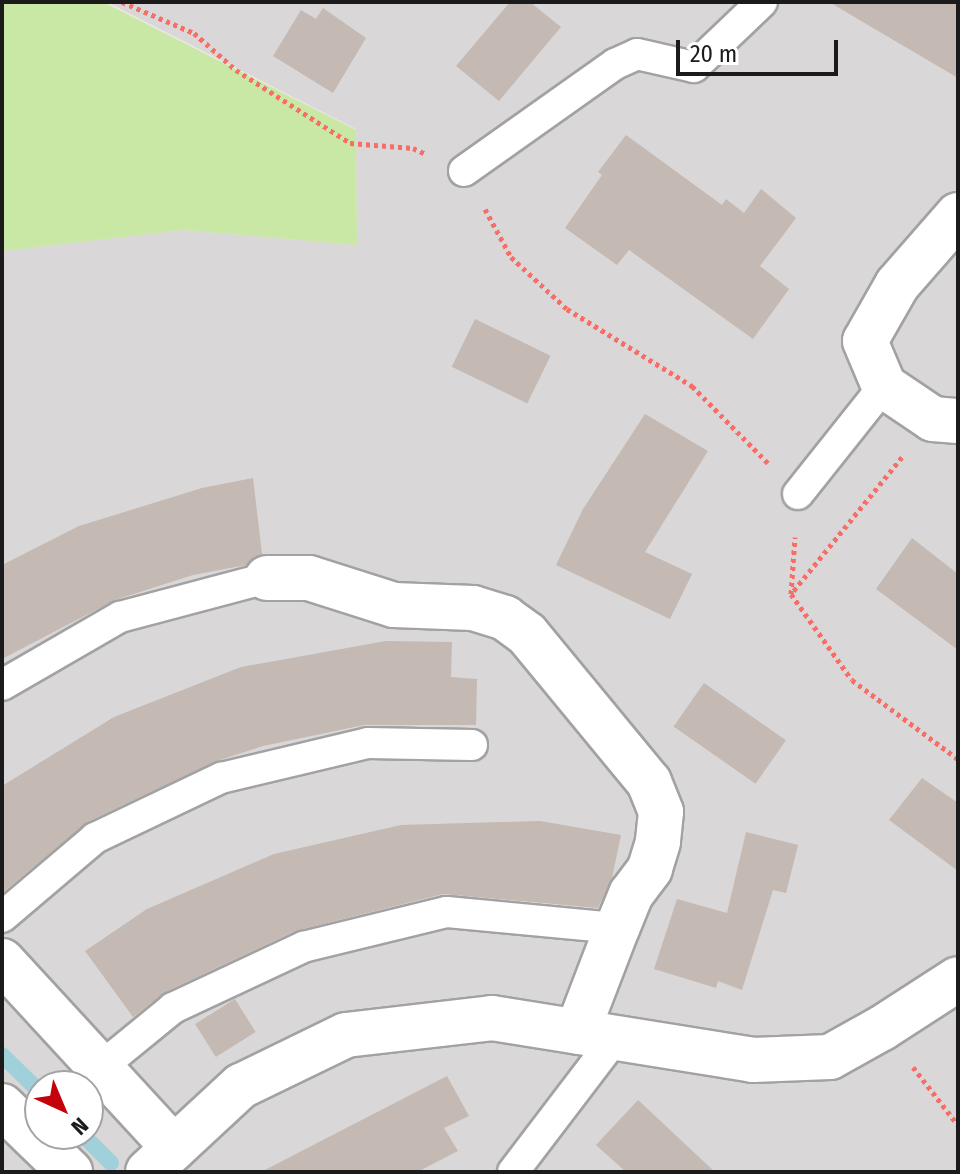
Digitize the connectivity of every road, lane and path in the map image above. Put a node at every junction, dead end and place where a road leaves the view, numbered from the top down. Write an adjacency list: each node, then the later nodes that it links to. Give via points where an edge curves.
1 (122, 2): 3 (path, via 194,33 246,77 350,143 413,148)
2 (762, 2): 3 (lane, via 694,67 637,54 615,64)
3 (464, 171): 7 (path, via 511,257 567,309 692,386)
4 (958, 215): 5 (street, via 897,285 865,341)
5 (884, 386): 6 (street); 7 (lane)
6 (946, 420): 9 (path)
7 (798, 494): 9 (path)
8 (267, 578): 10 (lane, via 120,617); 14 (street, via 309,578 394,605 473,608 505,618 527,634 649,782 661,812 650,869 631,894)
9 (791, 594): 12 (path, via 852,680)
10 (2, 685)
11 (472, 745): 13 (lane, via 368,743 221,778 95,838)
12 (958, 759)
13 (2, 917)
14 (617, 928): 18 (street); 19 (lane, via 447,912 303,947 173,1008)
15 (2, 961): 19 (street)
16 (958, 979): 17 (street)
17 (882, 1028): 18 (street, via 830,1057 753,1060); 21 (path)
18 (596, 1035): 22 (street, via 492,1018 346,1035 241,1086); 24 (lane)
19 (101, 1067): 22 (street)
20 (2, 1106): 23 (street)
21 (958, 1125)
22 (161, 1160)
23 (70, 1172)
24 (513, 1172)

